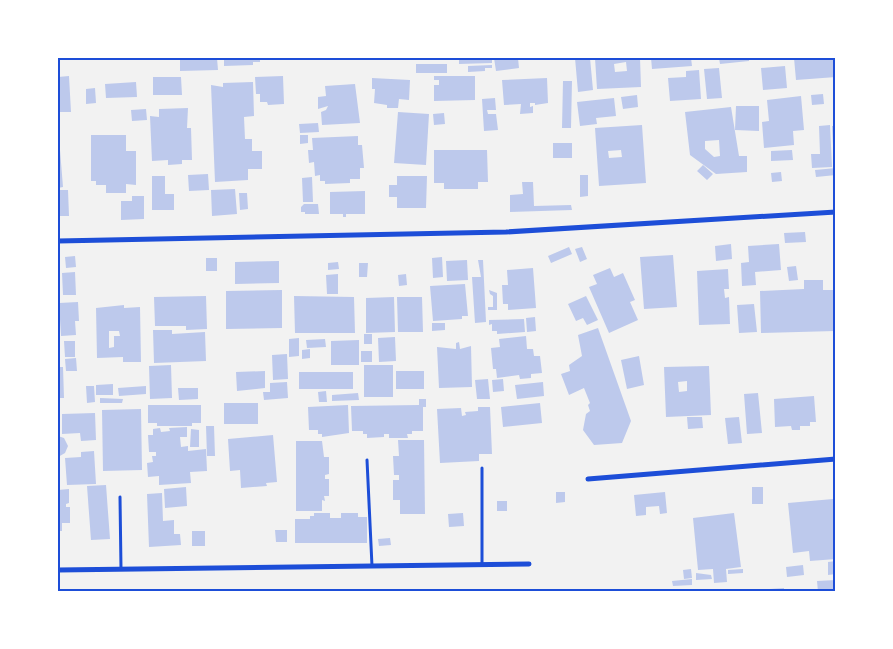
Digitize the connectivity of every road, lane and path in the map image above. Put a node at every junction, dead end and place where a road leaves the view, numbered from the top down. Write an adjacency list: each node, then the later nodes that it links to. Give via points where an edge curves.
1 (836, 212): 2 (street, via 506,232)
2 (58, 241)
3 (836, 459): 6 (street)
4 (368, 460): 10 (lane)
5 (482, 468): 8 (lane)
6 (588, 479)
7 (120, 498): 11 (lane)
8 (482, 564): 9 (street); 10 (street)
9 (529, 564)
10 (372, 566): 11 (street)
11 (121, 569): 12 (street)
12 (58, 570)

